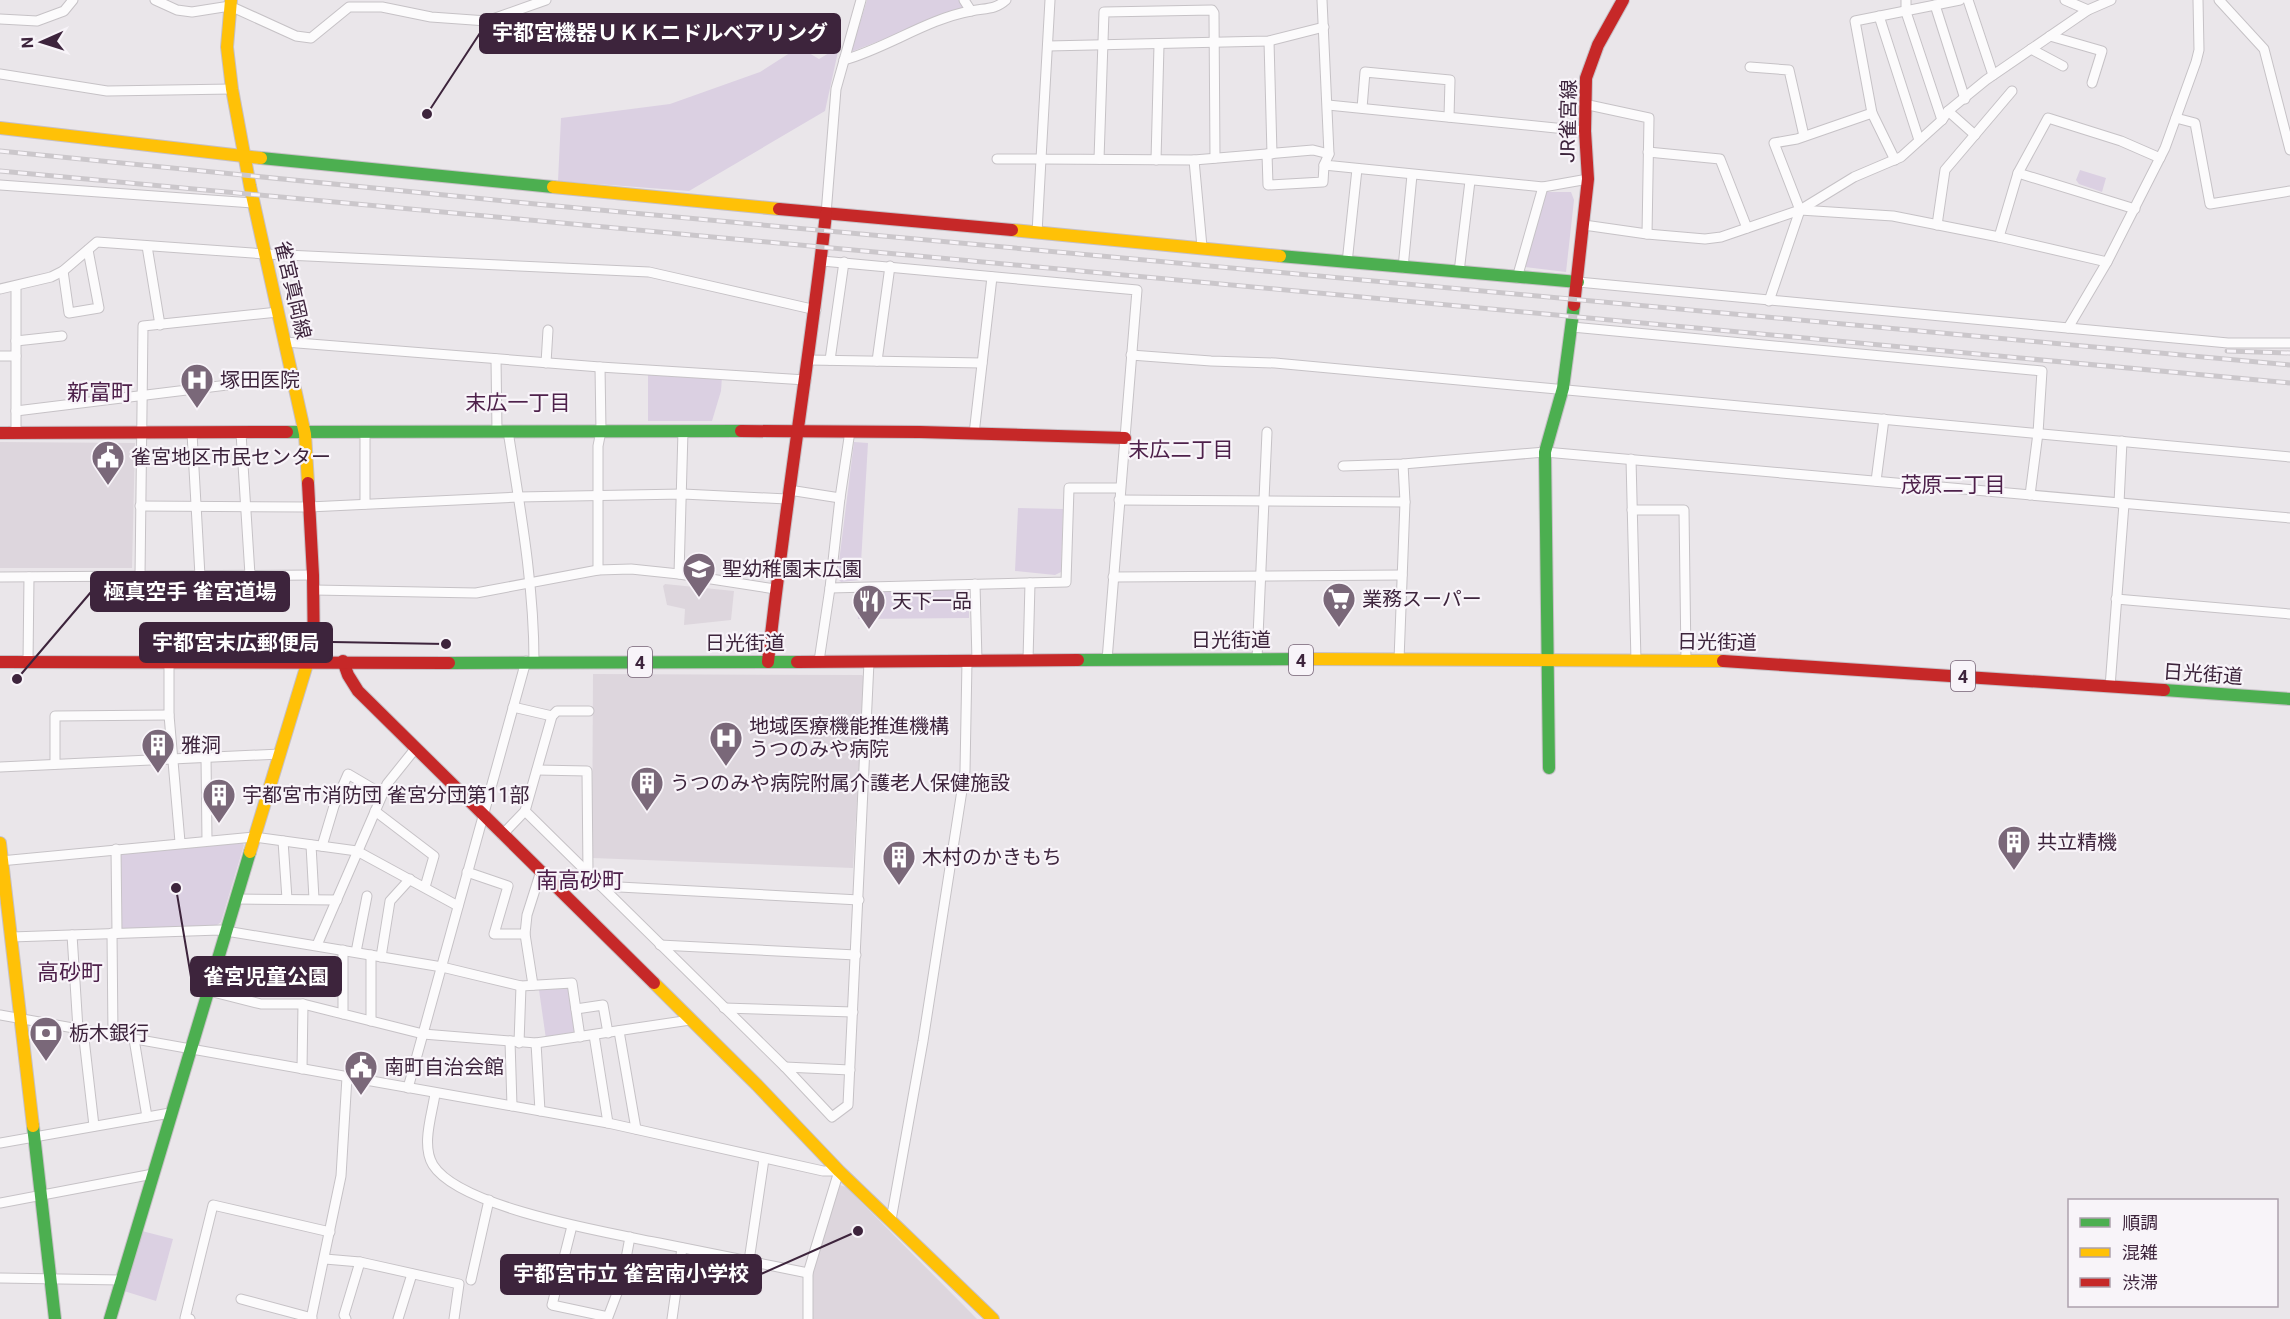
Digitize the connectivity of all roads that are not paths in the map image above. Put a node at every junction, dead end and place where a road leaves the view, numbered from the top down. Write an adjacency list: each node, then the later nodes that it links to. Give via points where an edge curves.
1 (73, 0): 23 (street, via 64,11 37,21)
2 (155, 0): 17 (street, via 192,12)
3 (546, 0): 17 (street, via 487,21 431,17 382,7 349,8 311,38 296,36)
4 (861, 0): 32 (street)
5 (964, 0): 20 (street)
6 (1006, 0): 20 (street, via 999,7)
7 (1050, 0): 29 (street)
8 (1322, 0): 24 (street)
9 (1623, 0): 41 (main road, JR雀宮線, via 1592,58)
10 (1906, 0): 21 (street)
11 (1960, 0): 18 (street)
12 (1968, 0): 36 (street)
13 (2065, 0): 19 (street)
14 (2111, 0): 19 (street)
15 (2198, 0): 47 (street, via 2199,50)
16 (2218, 0): 54 (street, via 2264,49)
17 (231, 3): 38 (main road, 雀宮真岡線, via 227,47)
18 (1935, 5): 21 (street); 40 (street)
19 (2088, 10): 25 (street)
20 (971, 11): 32 (street)
21 (1906, 12): 22 (street); 48 (street)
22 (1879, 16): 45 (street, via 1856,21); 53 (street)
23 (0, 19)
24 (1324, 27): 26 (street); 42 (street)
25 (2050, 36): 31 (street); 37 (street, via 2102,51)
26 (1269, 41): 27 (street); 56 (street)
27 (1215, 44): 28 (street); 30 (street, via 1212,10 1104,12); 59 (street)
28 (1158, 45): 30 (street); 65 (street)
29 (1048, 46): 30 (street); 62 (street)
30 (1103, 46): 63 (street)
31 (2031, 49): 33 (street); 36 (street)
32 (844, 60): 79 (street, via 836,89)
33 (2063, 66)
34 (1750, 67): 52 (street, via 1789,70)
35 (0, 74): 38 (street, via 108,91)
36 (1993, 75): 40 (street)
37 (2092, 83)
38 (232, 89): 58 (main road, 雀宮真岡線)
39 (2012, 91): 51 (street)
40 (1965, 99): 44 (street)
41 (1584, 104): 50 (main road, JR雀宮線); 55 (street, via 1649,118)
42 (1328, 105): 43 (street); 57 (street)
43 (1362, 108): 46 (street); 46 (street, via 1365,72 1450,80)
44 (1948, 111): 48 (street); 51 (street)
45 (1872, 113): 52 (street); 66 (street)
46 (1449, 117): 50 (street)
47 (2176, 118): 60 (street); 75 (street, via 2195,123 2210,204)
48 (1942, 120): 53 (street)
49 (0, 128): 58 (main road)
50 (1584, 131): 71 (main road, JR雀宮線)
51 (1975, 135): 81 (street, via 1945,170)
52 (1804, 136): 78 (street, via 1774,143)
53 (1919, 140): 66 (street)
54 (2290, 150)
55 (1648, 152): 82 (street, via 1720,159); 84 (street)
56 (1269, 154): 57 (street, via 1313,150); 59 (street); 67 (street, via 1268,185 1323,182)
57 (1329, 154): 67 (street)
58 (244, 156): 76 (main road, 雀宮真岡線); 79 (main road)
59 (1215, 158): 64 (street)
60 (2160, 158): 69 (street, via 2048,118); 77 (street)
61 (997, 159): 62 (street)
62 (1041, 159): 63 (street); 83 (street)
63 (1099, 159): 65 (street)
64 (1194, 159): 65 (street); 87 (street)
65 (1156, 160)
66 (1895, 160): 78 (street, via 1854,177)
67 (1324, 165): 68 (street)
68 (1356, 169): 70 (street); 93 (street)
69 (2018, 173): 77 (street); 85 (street)
70 (1412, 175): 72 (street); 95 (street)
71 (1588, 179): 74 (street); 80 (main road, JR雀宮線)
72 (1470, 181): 74 (street); 97 (street)
73 (0, 185): 76 (street)
74 (1543, 187): 99 (street)
75 (2290, 191)
76 (253, 203): 89 (main road, 雀宮真岡線)
77 (2135, 209): 92 (street)
78 (1800, 210): 81 (street, via 1893,216); 82 (street); 103 (street)
79 (826, 214): 83 (main road); 90 (main road)
80 (1584, 225): 84 (street); 100 (main road, JR雀宮線)
81 (1938, 225): 85 (street)
82 (1747, 228): 84 (street, via 1705,239)
83 (1037, 233): 87 (main road)
84 (1647, 234)
85 (1999, 237): 92 (street)
86 (147, 246): 88 (street, via 97,242); 89 (street); 106 (street)
87 (1202, 247): 93 (main road)
88 (88, 250): 96 (street); 96 (street, via 99,308 69,312)
89 (265, 254): 104 (street, via 648,272); 105 (main road, 雀宮真岡線)
90 (822, 261): 91 (street); 104 (main road)
91 (844, 262): 94 (street); 119 (street)
92 (2107, 262): 108 (street)
93 (1347, 263): 95 (main road)
94 (890, 266): 98 (street); 120 (street)
95 (1403, 268): 97 (main road)
96 (63, 271): 101 (street)
97 (1459, 272): 99 (main road)
98 (992, 277): 114 (street, via 1137,290); 122 (street)
99 (1517, 278): 100 (main road)
100 (1578, 282): 103 (street); 107 (main road, JR雀宮線)
101 (16, 286): 102 (street); 111 (street)
102 (0, 289)
103 (1769, 301): 108 (street)
104 (816, 310): 118 (main road)
105 (278, 312): 106 (street); 112 (main road, 雀宮真岡線)
106 (160, 325): 127 (street, via 143,326)
107 (1572, 327): 126 (main road, JR雀宮線); 140 (street, via 2042,371)
108 (2068, 328): 113 (street, via 2228,342)
109 (548, 330): 121 (street)
110 (62, 336): 111 (street)
111 (16, 341): 116 (street)
112 (285, 342): 117 (street); 124 (main road, 雀宮真岡線)
113 (2290, 343)
114 (1131, 355): 126 (street); 145 (street)
115 (0, 356): 116 (street)
116 (16, 356): 128 (street)
117 (496, 359): 121 (street); 130 (street)
118 (809, 360): 119 (street); 125 (main road)
119 (830, 360): 120 (street)
120 (877, 361): 122 (street)
121 (546, 363): 123 (street)
122 (982, 363): 144 (street)
123 (600, 367): 125 (street); 131 (street)
124 (293, 377): 127 (street); 143 (main road, 雀宮真岡線)
125 (806, 380): 133 (main road)
126 (1563, 388): 129 (street); 147 (main road, JR雀宮線)
127 (142, 396): 128 (street); 134 (street)
128 (16, 411): 142 (street)
129 (1884, 419): 140 (street); 152 (street)
130 (502, 431): 131 (main road); 139 (main road); 158 (street)
131 (601, 431): 132 (main road); 157 (street)
132 (683, 431): 133 (main road); 154 (street)
133 (797, 431): 135 (main road); 155 (main road)
134 (142, 432): 137 (main road); 142 (main road); 165 (street)
135 (850, 432): 144 (main road); 159 (street)
136 (1268, 432): 161 (street)
137 (192, 433): 138 (main road); 166 (street)
138 (241, 433): 143 (main road); 167 (street)
139 (365, 433): 143 (main road); 164 (street)
140 (2038, 433): 146 (street); 156 (street)
141 (0, 434): 142 (main road)
142 (16, 434)
143 (305, 434): 168 (main road, 雀宮真岡線)
144 (974, 434): 145 (main road)
145 (1125, 438): 153 (street)
146 (2122, 441): 148 (street); 163 (street)
147 (1545, 452): 149 (street); 150 (street); 201 (main road, JR雀宮線)
148 (2290, 457)
149 (1631, 459): 152 (street); 169 (street)
150 (1403, 464): 151 (street); 162 (street)
151 (1343, 466)
152 (1876, 481): 156 (street)
153 (1120, 488): 160 (street); 182 (street, via 1070,488 1066,582)
154 (683, 494): 155 (street); 157 (street); 172 (street)
155 (788, 494): 159 (street); 186 (main road)
156 (2030, 495): 163 (street)
157 (598, 496): 158 (street); 171 (street)
158 (518, 498): 164 (street); 183 (street)
159 (840, 498): 185 (street)
160 (1119, 500): 161 (street); 181 (street)
161 (1265, 500): 162 (street); 178 (street)
162 (1405, 502): 175 (street)
163 (2122, 503): 170 (street); 188 (street)
164 (365, 504): 168 (street)
165 (140, 506): 166 (street); 176 (street)
166 (196, 506): 167 (street); 177 (street)
167 (245, 507): 168 (street); 173 (street)
168 (309, 507): 174 (main road, 雀宮真岡線)
169 (1632, 510): 194 (street, via 1684,510); 202 (street)
170 (2290, 518)
171 (598, 570): 172 (street); 183 (street)
172 (679, 574): 186 (street)
173 (250, 575): 174 (street); 177 (street)
174 (313, 575): 187 (main road, 雀宮真岡線)
175 (1402, 575): 178 (street); 193 (street)
176 (140, 576): 177 (street); 180 (street)
177 (200, 576)
178 (1260, 576): 181 (street); 190 (street)
179 (0, 577): 180 (street)
180 (29, 577): 204 (street)
181 (1113, 577): 192 (street)
182 (1030, 583): 184 (street); 191 (street)
183 (531, 584): 187 (street, via 476,593); 198 (street, via 534,615)
184 (975, 584): 185 (street); 200 (street)
185 (830, 588): 199 (street)
186 (775, 589): 205 (main road)
187 (314, 590): 196 (main road, 雀宮真岡線)
188 (2116, 599): 189 (street); 207 (street)
189 (2290, 614)
190 (1257, 659): 192 (main road, 日光街道 / 4); 193 (main road, 日光街道 / 4)
191 (1028, 660): 192 (main road, 日光街道 / 4); 200 (main road, 日光街道 / 4)
192 (1107, 660)
193 (1399, 660): 201 (main road, 日光街道 / 4)
194 (1686, 660): 202 (main road, 日光街道 / 4); 207 (main road, 日光街道 / 4, via 1790,663)
195 (169, 661): 196 (main road, 4); 204 (main road, 4); 211 (street)
196 (311, 661): 197 (main road, 日光街道 / 4); 214 (main road, 雀宮真岡線)
197 (343, 661): 198 (main road, 日光街道 / 4); 213 (main road, via 358,691)
198 (530, 661): 205 (main road, 日光街道 / 4); 209 (street)
199 (819, 661): 205 (main road, 日光街道 / 4); 206 (main road, 日光街道 / 4)
200 (972, 661): 206 (main road, 日光街道 / 4); 306 (street, via 965,771)
201 (1547, 661): 202 (main road, 日光街道 / 4); 219 (main road, JR雀宮線)
202 (1636, 661)
203 (0, 662): 204 (main road, 4)
204 (28, 662)
205 (768, 662)
206 (869, 662): 247 (street)
207 (2110, 687): 208 (main road, 日光街道 / 4)
208 (2290, 699)
209 (513, 707): 212 (street); 224 (street)
210 (589, 711): 212 (street, via 558,711)
211 (169, 715): 216 (street); 217 (street, via 55,716)
212 (552, 716): 220 (street)
213 (415, 749): 221 (street); 224 (main road)
214 (280, 754): 215 (street); 226 (main road, 雀宮真岡線)
215 (206, 757): 216 (street); 227 (street)
216 (172, 758): 217 (street); 229 (street)
217 (55, 764): 218 (street)
218 (0, 767)
219 (1549, 768)
220 (537, 770): 222 (street); 238 (street, via 587,771)
221 (382, 794): 223 (street); 232 (street, via 348,774)
222 (525, 810): 225 (street); 238 (street)
223 (375, 811): 234 (street); 241 (street, via 434,856)
224 (483, 815): 225 (main road); 237 (street)
225 (502, 835): 236 (main road)
226 (254, 837): 227 (street); 228 (street); 243 (main road, 雀宮真岡線)
227 (207, 840): 229 (street)
228 (283, 841): 231 (street); 244 (street)
229 (180, 842): 233 (street)
230 (0, 843): 235 (main road)
231 (311, 845): 232 (street); 245 (street)
232 (322, 846): 234 (street)
233 (116, 849): 235 (street); 251 (street)
234 (357, 851): 239 (street); 246 (street)
235 (1, 861): 249 (main road)
236 (541, 871): 252 (street); 272 (main road)
237 (467, 872): 248 (street); 252 (street, via 508,886 494,934)
238 (588, 873): 240 (street)
239 (410, 879): 241 (street); 260 (street, via 390,901)
240 (601, 886): 247 (street); 256 (street)
241 (425, 887): 248 (street)
242 (367, 896): 258 (street)
243 (236, 899): 244 (street); 250 (main road, 雀宮真岡線)
244 (287, 899): 245 (street)
245 (314, 899): 246 (street)
246 (336, 900): 255 (street)
247 (859, 900): 259 (street)
248 (458, 906): 261 (street)
249 (5, 922): 254 (main road)
250 (226, 931): 251 (street); 255 (street); 264 (main road, 雀宮真岡線)
251 (114, 933): 253 (street); 278 (street)
252 (525, 934): 262 (street)
253 (72, 935): 254 (street); 274 (street)
254 (11, 937): 271 (main road)
255 (317, 945): 257 (street)
256 (660, 945): 259 (street); 266 (street)
257 (343, 950): 258 (street); 269 (street)
258 (356, 952): 260 (street)
259 (856, 955): 268 (street)
260 (376, 956): 261 (street); 273 (street)
261 (442, 967): 263 (street); 277 (street)
262 (533, 985): 263 (street); 267 (street, via 572,983)
263 (521, 986): 282 (street)
264 (208, 991): 265 (street, via 261,1004); 284 (main road, 雀宮真岡線)
265 (303, 1004): 269 (street); 286 (street)
266 (724, 1008): 268 (street); 285 (street)
267 (576, 1009): 276 (street, via 603,1005); 280 (street)
268 (853, 1012): 287 (street)
269 (343, 1014): 273 (street)
270 (0, 1015): 271 (street)
271 (20, 1018): 274 (street); 298 (main road)
272 (690, 1020): 275 (street); 301 (main road)
273 (371, 1021): 277 (street)
274 (81, 1030): 278 (street); 296 (street)
275 (619, 1031): 276 (street); 297 (street)
276 (608, 1033): 279 (street)
277 (423, 1034): 282 (street); 289 (street)
278 (113, 1035): 281 (street)
279 (594, 1035): 280 (street); 295 (street)
280 (580, 1037): 283 (street)
281 (135, 1040): 284 (street); 294 (street)
282 (514, 1042): 283 (street); 291 (street)
283 (536, 1043): 292 (street)
284 (191, 1050): 286 (street); 293 (main road, 雀宮真岡線)
285 (785, 1067): 287 (street); 287 (street, via 832,1117 848,1105)
286 (302, 1069): 288 (street)
287 (850, 1070)
288 (347, 1077): 289 (street); 308 (street, via 341,1176)
289 (408, 1088): 290 (street)
290 (435, 1094): 291 (street); 304 (street, via 427,1150 434,1166 446,1179)
291 (512, 1106): 292 (street)
292 (540, 1111): 295 (street)
293 (170, 1113): 294 (street); 302 (main road, 雀宮真岡線)
294 (147, 1117): 296 (street)
295 (608, 1123): 297 (street)
296 (94, 1126): 298 (street)
297 (636, 1129): 300 (street)
298 (34, 1136): 299 (street); 303 (main road)
299 (0, 1143)
300 (764, 1159): 301 (street); 312 (street)
301 (839, 1171): 306 (main road); 314 (street)
302 (153, 1174): 303 (street); 318 (main road, 雀宮真岡線)
303 (40, 1195): 305 (street); 317 (main road)
304 (489, 1200): 307 (street); 319 (street)
305 (0, 1203)
306 (891, 1220): 330 (main road)
307 (572, 1226): 309 (street); 309 (street, via 552,1305 608,1317 622,1280)
308 (330, 1232): 311 (street); 321 (street, via 213,1205)
309 (630, 1237): 310 (street)
310 (682, 1248): 312 (street); 328 (street)
311 (325, 1259): 313 (street); 322 (street)
312 (749, 1261): 314 (street)
313 (360, 1262): 315 (street); 325 (street)
314 (808, 1273): 329 (street)
315 (412, 1274): 326 (street); 327 (street, via 459,1284)
316 (0, 1278): 317 (street)
317 (50, 1278): 318 (street); 323 (main road)
318 (121, 1280): 324 (main road, 雀宮真岡線)
319 (471, 1280)
320 (241, 1299): 322 (street)
321 (186, 1318)
322 (311, 1318)
323 (55, 1319)
324 (110, 1319)
325 (346, 1319)
326 (398, 1319)
327 (454, 1319)
328 (672, 1319)
329 (808, 1319)
330 (993, 1319)

